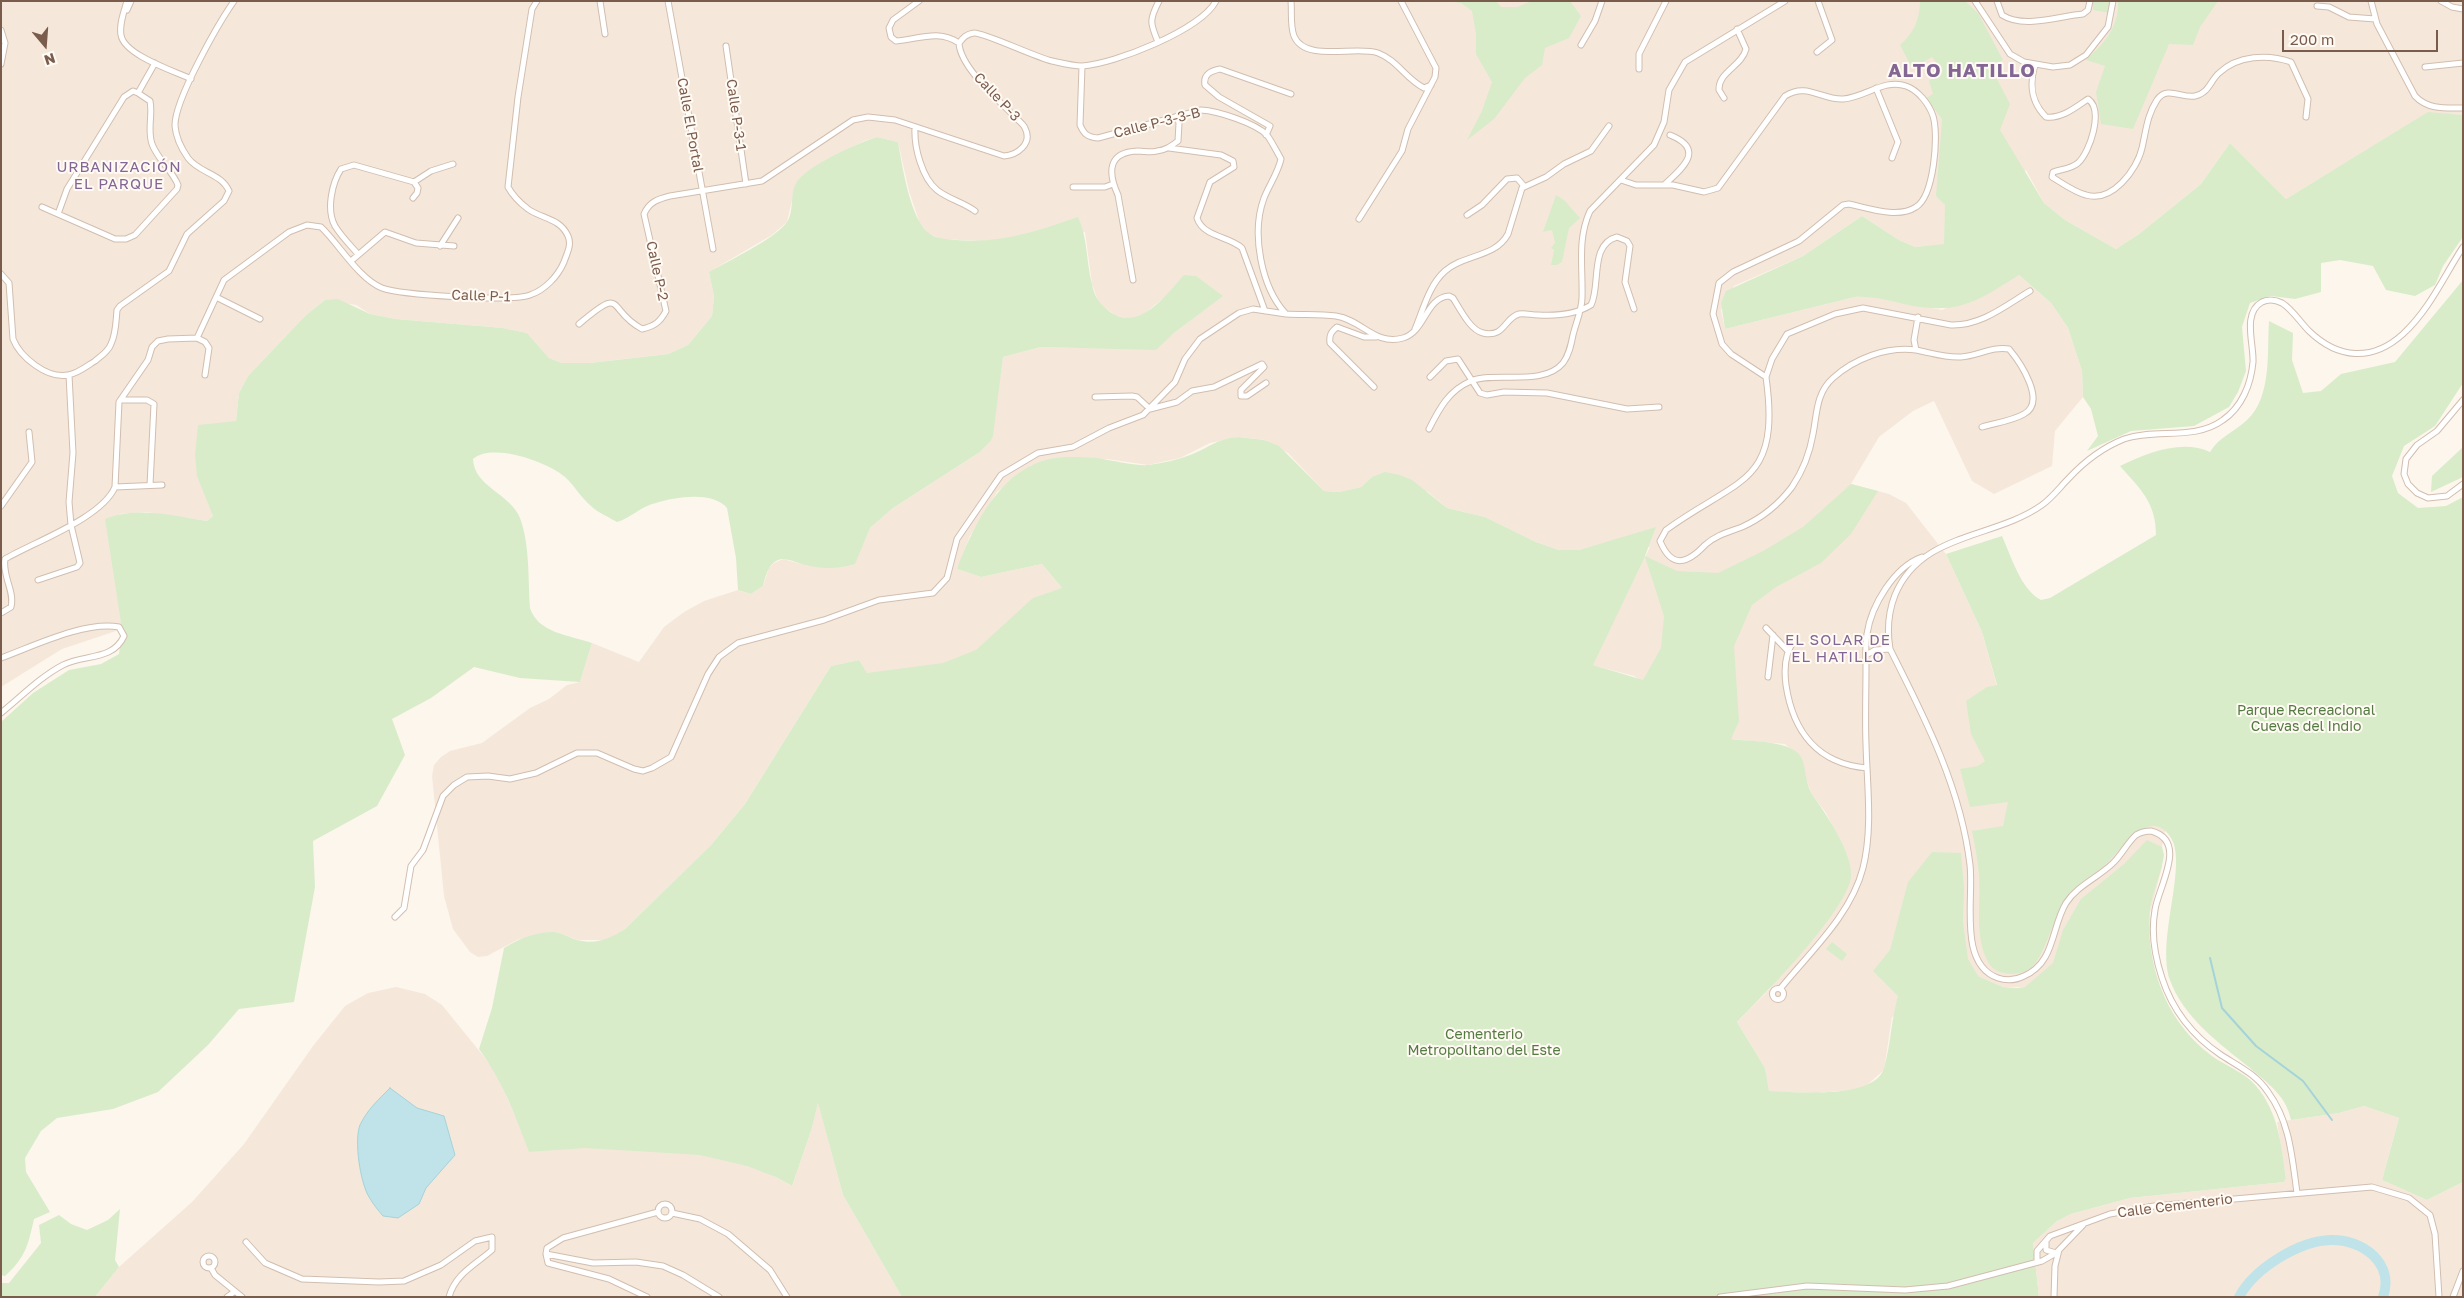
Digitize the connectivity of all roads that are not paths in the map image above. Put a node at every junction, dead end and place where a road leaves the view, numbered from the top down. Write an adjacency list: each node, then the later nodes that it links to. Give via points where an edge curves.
1 (127, 1): 24 (street)
2 (131, 1): 24 (street)
3 (234, 1): 41 (street)
4 (600, 1): 28 (street)
5 (668, 1): 64 (street, Calle El Portal)
6 (919, 1): 30 (street, via 893,20 889,28 891,37 896,41 937,35 950,37)
7 (1159, 1): 29 (street, via 1150,17)
8 (1216, 1): 29 (street, via 1191,26)
9 (1291, 1): 42 (street, via 1292,28 1300,44 1319,52 1362,50 1378,53 1395,64 1413,83 1424,88)
10 (1401, 1): 42 (street, via 1436,68)
11 (1602, 1): 31 (street, via 1595,22)
12 (1666, 1): 40 (street, via 1639,54)
13 (1785, 1): 26 (street)
14 (1818, 1): 33 (street, via 1832,40)
15 (1975, 1): 37 (street, via 2010,54)
16 (1997, 1): 17 (street, via 2002,15 2025,22 2083,14 2088,10)
17 (2090, 1)
18 (2113, 1): 37 (street, via 2108,27 2086,56 2070,64 2053,67)
19 (2371, 1): 25 (street)
20 (2442, 1): 23 (street, via 2452,7)
21 (534, 2): 77 (street, Calle P-1, via 518,97 508,188 513,197 530,210 559,224 568,236 570,247 555,277 530,295 516,298 463,297 383,288 369,281)
22 (2317, 6): 25 (street, via 2329,7 2349,16)
23 (2463, 8)
24 (122, 17): 34 (street, via 121,38 126,46)
25 (2375, 18): 47 (street, via 2418,99 2434,107)
26 (1737, 29): 46 (street, via 1746,49 1743,58 1720,80 1719,90); 57 (street, via 1685,62 1669,90 1664,122 1654,145)
27 (1, 30): 36 (street, via 6,43)
28 (605, 34)
29 (1158, 42): 38 (street, via 1120,57)
30 (958, 43): 38 (street, via 964,36 975,33 1034,56); 51 (street, Calle P-3, via 963,59 1025,128 1024,148 1015,156 1004,156)
31 (1582, 44)
32 (726, 46): 59 (street, Calle P-3-1)
33 (1817, 52)
34 (155, 62): 41 (street); 44 (street)
35 (2463, 63): 39 (street)
36 (1, 64)
37 (2035, 65): 49 (street, via 2031,87 2036,105 2046,116 2058,116 2088,99 2095,110 2090,141 2080,161 2069,169 2052,174 2052,177 2086,195 2101,196 2123,181 2136,162 2146,124 2162,95 2196,96 2206,91 2218,73 2233,64 2265,56 2291,62 2308,99)
38 (1082, 66): 48 (street, Calle P-3-3-B, via 1080,125 1089,137 1098,138)
39 (2425, 67)
40 (1639, 68)
41 (191, 79): 94 (street, via 179,105 175,125 181,148 190,160 225,182 229,191 224,201 187,234 169,271 120,306 111,346 84,368)
42 (1432, 85): 71 (street, via 1408,129 1402,151)
43 (1876, 88): 55 (street, via 1898,142); 61 (street, via 1839,99 1794,91 1785,96 1718,188 1704,192); 96 (street, via 1906,85 1928,105 1934,118 1931,183 1917,207 1903,213 1843,205 1799,241 1733,272 1719,283 1714,314 1722,344 1731,354)
44 (138, 93): 68 (street, via 133,91 124,96 67,189); 68 (street, via 150,101 148,118 152,143 176,180 177,189 142,228 126,239 116,239)
45 (1290, 94): 52 (street, via 1220,69 1205,77 1205,85 1218,97 1270,126)
46 (1724, 98)
47 (2463, 108)
48 (1177, 116): 52 (street, Calle P-3-3-B, via 1201,110 1213,111); 54 (street, via 1180,123 1178,141)
49 (2306, 117)
50 (1609, 126): 62 (street, via 1591,150)
51 (915, 128): 59 (street, Calle P-3, via 895,120 868,117 853,120 762,181); 67 (street, via 915,140 928,182)
52 (1266, 135): 85 (street, Calle P-3-3-B, via 1281,159 1264,199 1259,227 1260,247 1268,286)
53 (1670, 135): 61 (street, via 1684,140 1689,148 1682,169)
54 (1168, 148): 60 (street, via 1155,152 1128,152 1120,156 1114,160 1111,169); 83 (street, via 1222,156 1233,161 1234,167 1210,182 1197,218 1202,227 1242,248)
55 (1892, 158)
56 (453, 164): 58 (street, via 431,171)
57 (1621, 180): 61 (street, via 1636,185); 84 (street, via 1602,196 1584,224)
58 (414, 182): 65 (street, via 418,193); 76 (street, via 354,165 341,169 335,177 331,208 334,224)
59 (746, 184): 64 (street, Calle P-3)
60 (1113, 184): 63 (street); 79 (street, via 1118,195)
61 (1665, 184)
62 (1524, 186): 69 (street, via 1517,178 1507,179); 89 (street, via 1504,241 1486,253 1451,266 1438,277)
63 (1073, 187)
64 (702, 191): 75 (street, Calle El Portal); 88 (street, Calle P-2, via 657,199 644,214 666,311 661,321 642,329 634,325 618,305 610,302 602,304)
65 (412, 198)
66 (42, 207): 68 (street)
67 (975, 211)
68 (58, 214)
69 (1467, 216)
70 (458, 218): 72 (street)
71 (1359, 219)
72 (440, 246): 73 (street); 76 (street, via 416,243 384,232)
73 (454, 246)
74 (2463, 247): 114 (street, via 2420,316 2396,339 2376,350 2354,353 2332,349 2280,302 2260,303 2250,322 2253,356 2250,381 2238,406 2224,420 2198,431 2148,434 2116,443 2082,465 2054,496 2035,510 1955,540)
75 (713, 249)
76 (358, 254): 77 (street)
77 (352, 261): 81 (street, Calle P-1, via 321,227 307,225 289,232 224,280)
78 (1, 274): 94 (street, via 9,284 16,347 31,364)
79 (1133, 280)
80 (2030, 291): 86 (street, via 1986,318 1966,325)
81 (216, 297): 87 (street); 91 (street, Calle P-1)
82 (1634, 309): 84 (street, via 1625,282 1630,246 1617,237 1606,242 1600,256 1591,306)
83 (1265, 311): 85 (street); 104 (street, via 1253,309 1239,313 1200,339 1185,359 1175,382)
84 (1579, 311): 89 (street, via 1557,316 1519,314 1503,329 1492,334 1472,327 1453,298 1443,296 1435,301); 97 (street, via 1569,351 1555,370)
85 (1286, 314): 90 (street, via 1337,316 1354,322)
86 (1918, 317): 92 (street, via 1914,340); 96 (street, via 1863,308 1815,321 1787,334 1770,363)
87 (260, 319)
88 (579, 324)
89 (1413, 333): 90 (street, via 1389,341)
90 (1376, 337): 99 (street, via 1364,337 1337,328 1331,331 1330,337 1330,343)
91 (198, 338): 93 (street, via 209,348); 101 (street, via 158,342)
92 (1916, 350): 96 (street, via 1899,349 1865,357 1833,378 1823,390 1817,407 1813,436 1802,467 1780,501 1766,514 1710,540 1687,561 1674,559 1665,552 1660,541 1666,530 1747,478 1765,450 1770,411); 105 (street, via 1950,358 1971,356 1999,347 2009,349 2030,382 2034,396 2032,407 2025,414)
93 (206, 374)
94 (69, 375): 113 (street, via 73,453 69,502)
95 (1430, 377): 97 (street, via 1446,361 1458,359)
96 (1766, 377)
97 (1472, 381): 103 (street, via 1480,393 1487,395 1547,393 1627,409); 106 (street, via 1442,404)
98 (1266, 383): 104 (street, via 1247,396 1241,396 1241,390 1264,367 1262,364 1214,387 1192,390 1177,402)
99 (1374, 387)
100 (1095, 397): 104 (street, via 1137,397)
101 (121, 400): 109 (street, via 147,400 154,404); 111 (street)
102 (2463, 400): 108 (street, via 2437,431 2411,451 2404,471 2410,486 2428,498 2447,496)
103 (1659, 407)
104 (1150, 409): 128 (street, via 1073,447 1038,454 1001,475 957,539 947,578 933,593 879,600 824,620 738,642 719,657 708,674 671,757 652,768 634,770 597,753 577,752 536,773 510,779 467,777 454,785 443,796 423,850 411,866 404,908)
105 (1982, 427)
106 (1429, 429)
107 (29, 432): 112 (street, via 32,462)
108 (2463, 484)
109 (150, 485): 110 (street); 111 (street)
110 (162, 485)
111 (115, 487): 113 (street, via 83,519)
112 (1, 506)
113 (71, 525): 115 (street); 116 (street, via 79,565)
114 (1924, 556): 121 (street, via 1902,580 1894,599 1889,619); 123 (street, via 1912,561 1897,575 1879,601 1867,633)
115 (3, 558): 117 (street, via 3,570 13,601 11,607)
116 (38, 580)
117 (1, 613)
118 (1766, 628): 119 (street)
119 (1773, 635): 122 (street); 125 (street)
120 (1794, 641): 122 (street)
121 (1890, 649): 123 (street, via 1878,649); 130 (street, via 1943,761 1957,801 1970,872 1972,948 1979,966 2002,979 2018,979 2034,971 2050,951 2060,916 2070,898 2112,864 2135,836 2151,831 2159,834 2167,843 2170,860 2155,910 2154,932 2166,990 2194,1032 2215,1051 2250,1074 2272,1097 2288,1134)
122 (1787, 650): 127 (street, via 1787,692 1798,726 1822,754 1837,763)
123 (1866, 655): 127 (street)
124 (1, 658): 126 (street, via 60,637 107,625 119,627 124,636 120,645 106,654 63,665 45,676)
125 (1768, 677)
126 (1, 713)
127 (1867, 768): 129 (street, via 1868,835 1862,871 1832,927)
128 (395, 917)
129 (1780, 989)
130 (2297, 1192): 133 (street, Calle Cementerio, via 2154,1206); 150 (street, Calle Cementerio, via 2372,1187 2416,1201 2433,1221)
131 (658, 1212): 132 (street, via 664,1218); 132 (street, via 659,1208 668,1205); 137 (street, via 563,1238 547,1248)
132 (672, 1213): 147 (street, via 700,1219 728,1234 770,1270)
133 (2086, 1222): 134 (street, Calle Cementerio); 136 (street)
134 (2046, 1240): 136 (street, via 2046,1250); 138 (street, via 2038,1251)
135 (246, 1242): 144 (street, via 266,1262 302,1279 379,1282 404,1281 441,1265 475,1241 492,1237 492,1250 464,1271 452,1285)
136 (2058, 1252): 138 (street); 149 (street)
137 (546, 1254): 145 (street, via 548,1263 609,1279); 146 (street, via 593,1262 663,1266)
138 (2037, 1262): 148 (street, via 1926,1290 1807,1286)
139 (211, 1268): 141 (street)
140 (2463, 1271): 151 (street)
141 (234, 1292): 142 (street); 143 (street)
142 (227, 1297)
143 (242, 1297)
144 (449, 1297)
145 (648, 1297)
146 (719, 1297)
147 (787, 1297)
148 (1720, 1297)
149 (2054, 1297)
150 (2439, 1297)
151 (2453, 1297)

